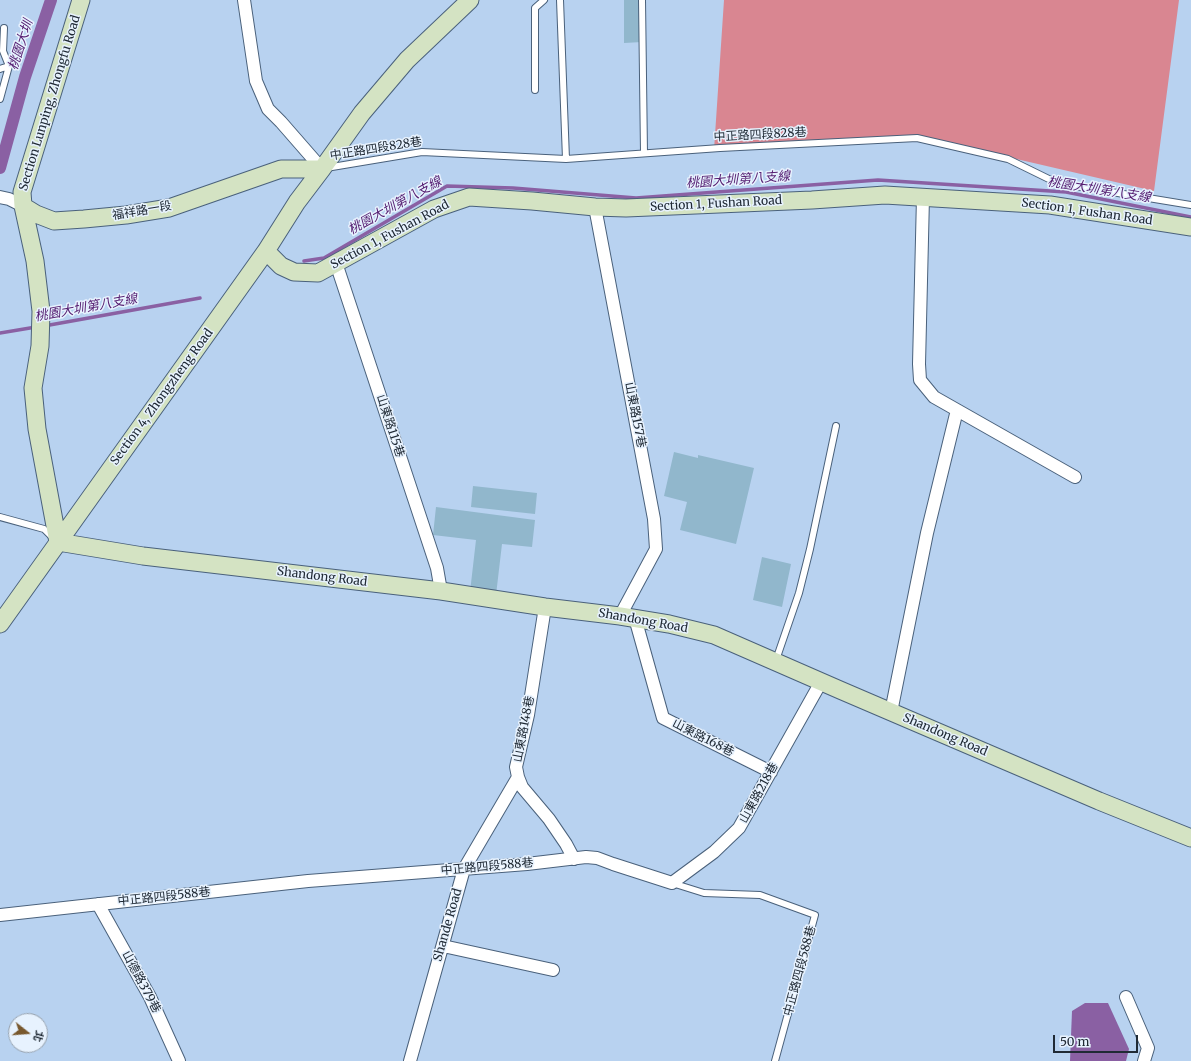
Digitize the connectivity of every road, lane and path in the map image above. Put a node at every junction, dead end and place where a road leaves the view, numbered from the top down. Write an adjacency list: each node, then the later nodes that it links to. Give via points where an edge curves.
1 (81, 0): 17 (street, Section Lunping, Zhongfu Road, via 22,192)
2 (244, 0): 15 (street, via 256,81 268,109)
3 (470, 0): 15 (street, Section 4, Zhongzheng Road, via 407,60 362,113)
4 (544, 0): 11 (lane, via 535,8)
5 (560, 0): 14 (lane)
6 (642, 0): 13 (lane)
7 (4, 28): 8 (lane)
8 (1, 50): 9 (lane)
9 (9, 66): 10 (lane); 12 (lane)
10 (0, 69)
11 (535, 90)
12 (0, 99)
13 (644, 153): 14 (lane, 中正路四段828巷); 18 (lane, 中正路四段828巷, via 917,138 1008,159 1057,183)
14 (566, 159): 15 (lane, 中正路四段828巷, via 422,152)
15 (322, 169): 17 (street, 福祥路一段, via 281,169 169,208 126,215 54,221); 21 (street, Section 4, Zhongzheng Road, via 297,202)
16 (923, 197): 19 (street, Section 1, Fushan Road, via 885,195 626,208); 20 (street, Section 1, Fushan Road, via 1050,205); 23 (street, via 920,380 934,397)
17 (11, 201): 27 (street, Section Lunping, Zhongfu Road, via 35,260 41,311 34,395 37,429)
18 (1191, 206)
19 (595, 207): 22 (street, Section 1, Fushan Road, via 469,196 434,209); 30 (street, 山東路157巷, via 654,519 656,549)
20 (1191, 227)
21 (266, 251): 22 (street, Section 1, Fushan Road, via 281,266 294,272 318,273); 27 (street, Section 4, Zhongzheng Road)
22 (336, 263): 28 (street, 山東路115巷, via 437,568)
23 (957, 410): 25 (street); 34 (street, via 927,533)
24 (836, 426): 32 (lane, via 799,593)
25 (1075, 477)
26 (0, 516): 27 (lane, via 44,529)
27 (58, 542): 28 (street, Shandong Road, via 151,557); 31 (street, Section 4, Zhongzheng Road)
28 (441, 590): 29 (street, Shandong Road)
29 (545, 607): 30 (street, Shandong Road); 36 (street, 山東路148巷, via 528,715 516,767)
30 (628, 617): 32 (street, Shandong Road, via 714,634); 35 (street, 山東路168巷, via 663,718)
31 (0, 624)
32 (776, 662): 33 (street, Shandong Road)
33 (821, 682): 34 (street, Shandong Road); 35 (street, 山東路218巷)
34 (891, 712): 37 (street, Shandong Road)
35 (771, 772): 40 (street, 山東路218巷, via 739,828 714,852)
36 (518, 777): 38 (street, 山東路148巷, via 522,787 549,819); 39 (street, Shande Road)
37 (1191, 838)
38 (574, 858): 39 (street, 中正路四段588巷); 40 (street, 中正路四段588巷, via 597,858)
39 (464, 869): 41 (street, 中正路四段588巷, via 308,881); 43 (street, Shande Road)
40 (672, 882): 48 (lane, 中正路四段588巷, via 704,893 760,895 815,915)
41 (98, 904): 42 (street, 中正路四段588巷); 46 (street, 山德路379巷, via 150,997)
42 (0, 915)
43 (443, 946): 44 (street); 47 (street, Shande Road)
44 (553, 970)
45 (1126, 997): 49 (street, via 1148,1048)
46 (179, 1061)
47 (410, 1061)
48 (775, 1061)
49 (1144, 1061)

